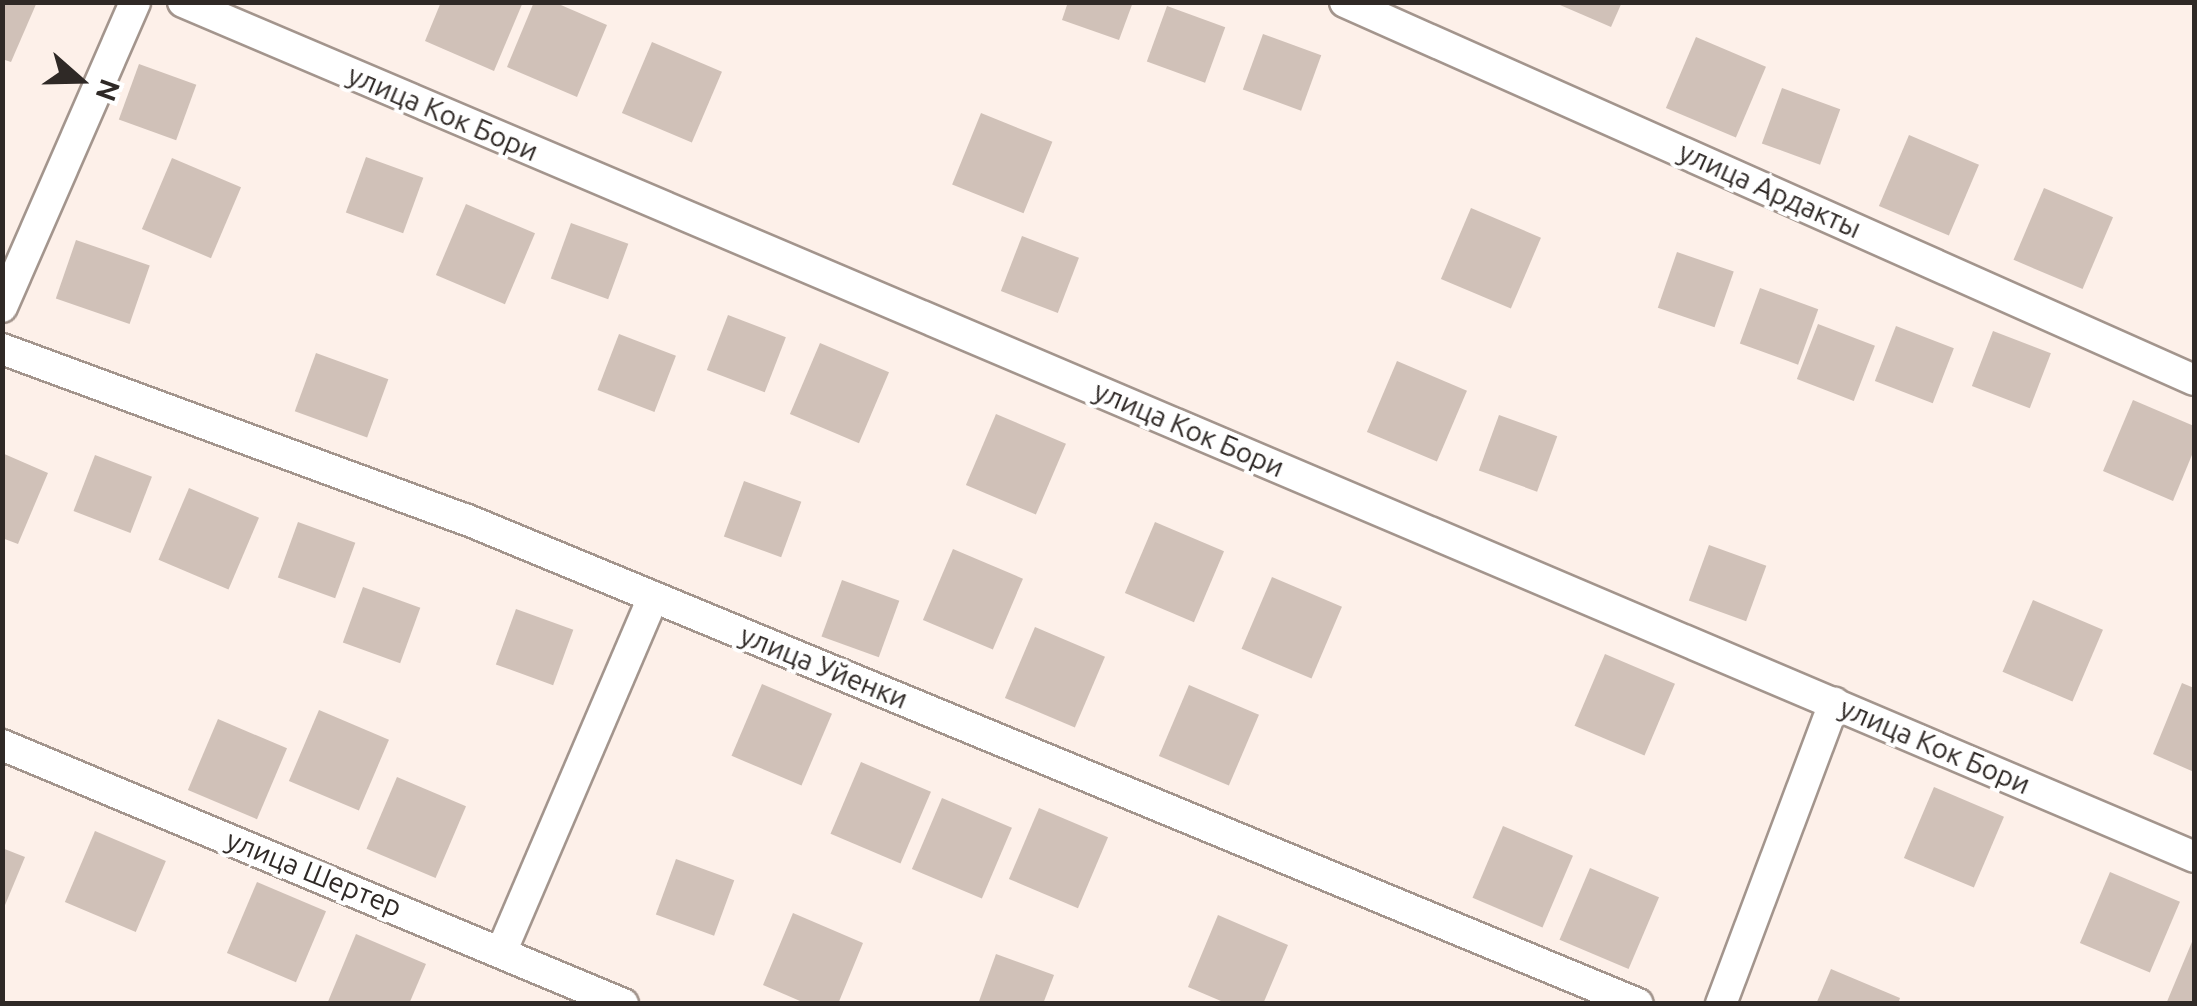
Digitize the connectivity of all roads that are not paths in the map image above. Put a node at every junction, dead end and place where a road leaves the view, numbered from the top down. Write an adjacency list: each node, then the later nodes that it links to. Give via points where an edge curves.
1 (134, 2): 5 (street)
2 (183, 2): 9 (street, улица Кок Бори)
3 (1345, 2): 4 (street, улица Ардакты)
4 (1419, 17): 7 (street, улица Ардакты)
5 (2, 308)
6 (2, 349): 8 (street, улица Уйенки, via 465,519)
7 (2194, 380)
8 (653, 597): 12 (street); 14 (street, улица Уйенки)
9 (1834, 703): 11 (street, улица Кок Бори); 15 (street)
10 (2, 745): 12 (street, улица Шертер)
11 (2194, 857)
12 (502, 950): 13 (street, улица Шертер)
13 (623, 1004)
14 (1638, 1004)
15 (1721, 1004)

